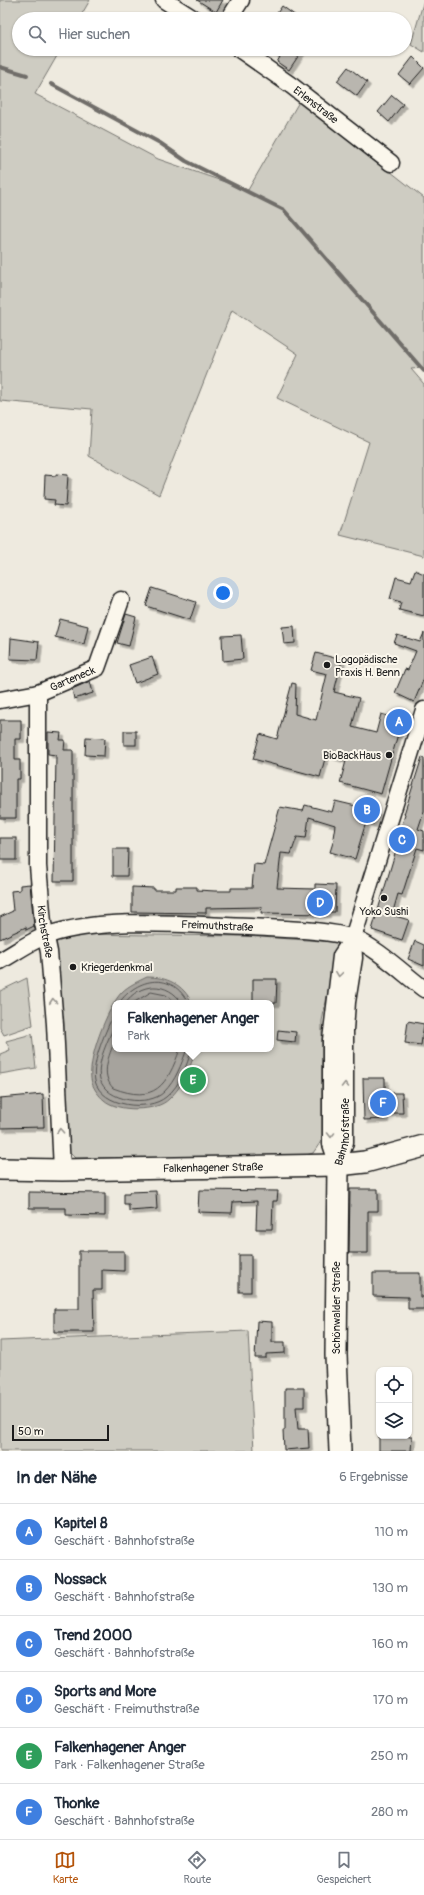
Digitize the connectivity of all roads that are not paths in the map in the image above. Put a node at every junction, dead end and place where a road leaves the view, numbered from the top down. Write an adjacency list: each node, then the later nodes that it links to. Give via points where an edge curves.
1 (164, 0): 3 (street)
2 (241, 0): 4 (street)
3 (183, 12)
4 (233, 12)
5 (249, 56): 6 (street, Erlenstraße)
6 (391, 163)
7 (121, 600): 8 (street, Garteneck, via 97,668)
8 (38, 693): 9 (street, Garteneck); 11 (street, Kirchstraße, via 38,866 43,923)
9 (0, 700)
10 (424, 710): 12 (street, Bahnhofstraße)
11 (47, 935): 12 (street, Freimuthstraße, via 84,927 148,923 276,928 338,934); 13 (street, Freimuthstraße); 18 (street, Kirchstraße, one-way to 11, via 55,1024)
12 (352, 938): 14 (street, Freimuthstraße, via 365,944); 16 (street, Bahnhofstraße, via 341,956 331,1040 331,1144)
13 (0, 962)
14 (424, 989)
15 (424, 1146): 16 (main road, Falkenhagener Straße, via 365,1162)
16 (338, 1165): 18 (main road, Falkenhagener Straße); 19 (main road, Schönwalder Straße, via 336,1355)
17 (0, 1169): 18 (main road, Falkenhagener Straße)
18 (62, 1170)
19 (340, 1451)

